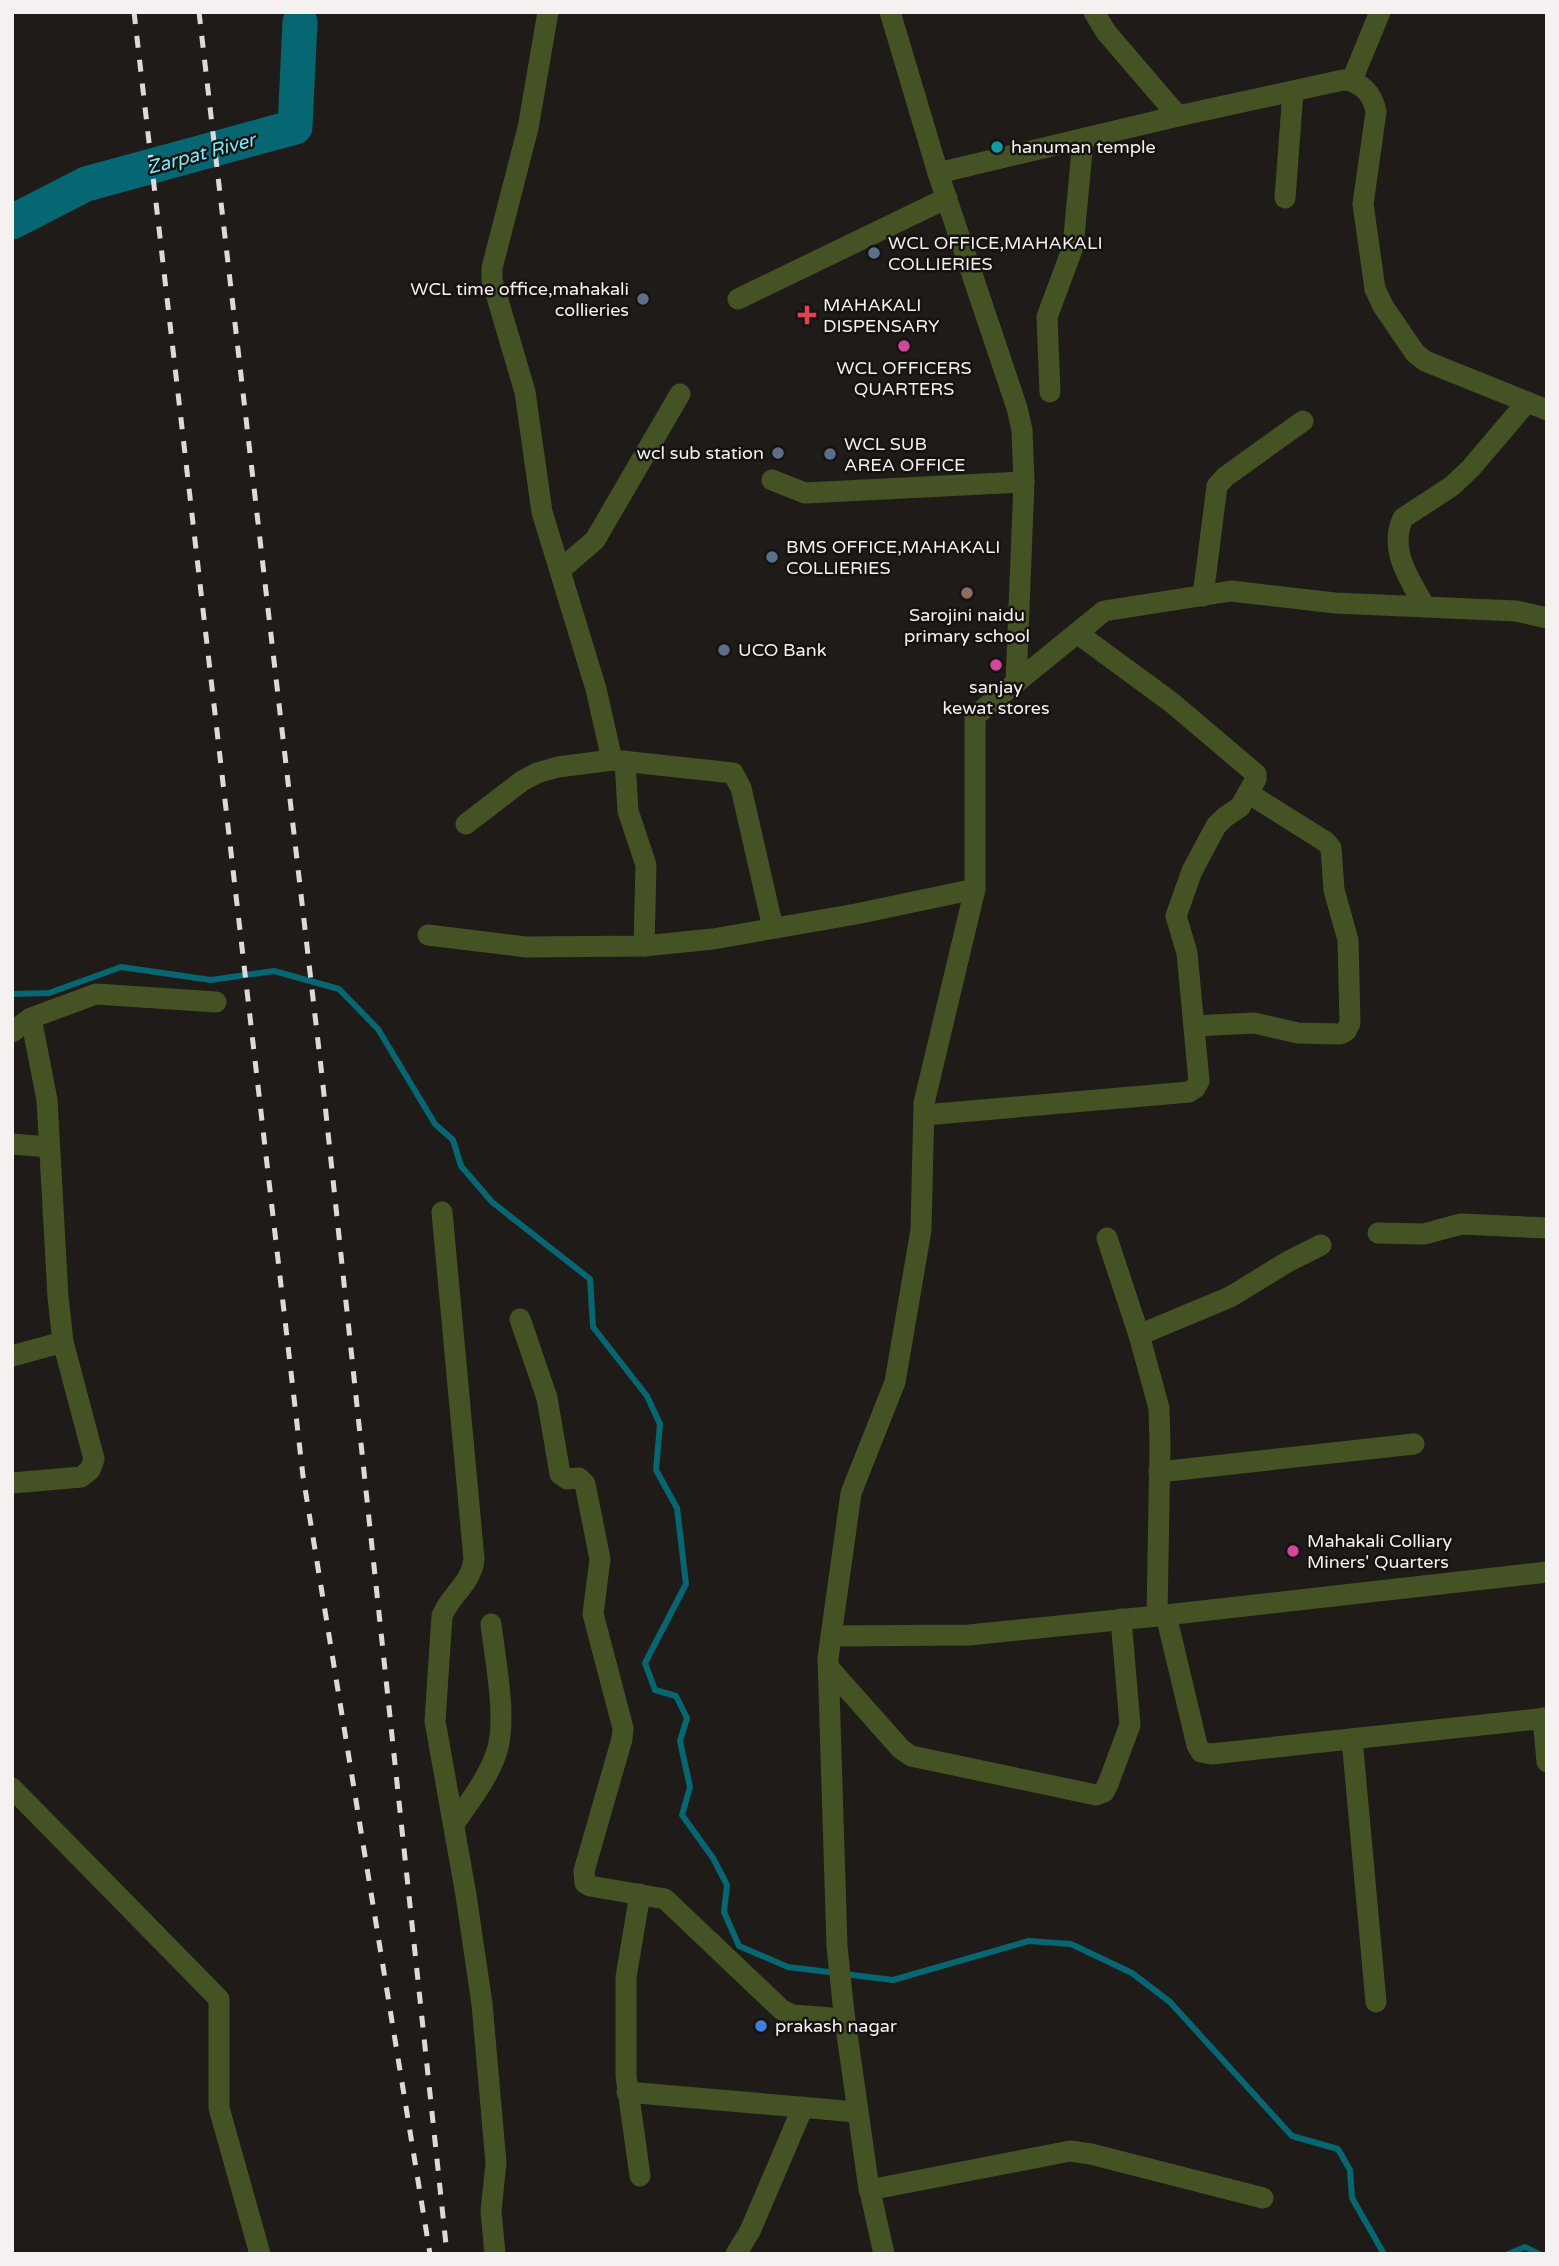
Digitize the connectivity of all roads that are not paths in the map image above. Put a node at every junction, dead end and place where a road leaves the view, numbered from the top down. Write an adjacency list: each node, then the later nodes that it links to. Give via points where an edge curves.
1 (548, 12): 20 (street, via 530,120 492,280 525,392 540,499)
2 (890, 12): 9 (street)
3 (1094, 12): 7 (street)
4 (1380, 12): 5 (street)
5 (1352, 80): 6 (street); 15 (street, via 1363,86 1376,112 1363,213 1383,306 1425,361)
6 (1293, 91): 7 (street); 11 (street)
7 (1178, 116): 8 (street)
8 (1083, 140): 9 (street); 13 (street, via 1073,247 1047,317)
9 (938, 173): 10 (street)
10 (947, 198): 12 (street); 19 (street, via 1023,430)
11 (1285, 198)
12 (738, 299)
13 (1050, 393)
14 (680, 394): 20 (street, via 595,540)
15 (1527, 402): 16 (street); 22 (street, via 1452,486 1402,518 1398,555)
16 (1547, 410)
17 (1303, 421): 21 (street, via 1217,486)
18 (772, 481): 19 (street, via 805,493)
19 (1024, 482): 25 (street)
20 (560, 570): 26 (street)
21 (1203, 596): 22 (street, via 1231,591); 24 (street, via 1104,611)
22 (1425, 607): 23 (street, via 1516,611)
23 (1547, 618)
24 (1077, 633): 25 (street); 27 (street, via 1254,771 1256,779)
25 (1016, 682): 29 (street, via 975,716)
26 (618, 760): 28 (street, via 537,773); 30 (street, via 733,773); 32 (street, via 646,865)
27 (1248, 793): 35 (street, via 1240,807 1216,826 1192,870 1176,916 1187,953); 35 (street, via 1331,848 1334,890 1348,940 1350,1023 1340,1034 1298,1033 1254,1023)
28 (466, 824)
29 (975, 890): 30 (street); 37 (street)
30 (773, 928): 32 (street)
31 (428, 935): 32 (street, via 526,947)
32 (644, 946)
33 (216, 1002): 34 (street, via 96,994)
34 (32, 1018): 36 (street); 39 (street, via 45,1087)
35 (1194, 1026): 37 (street, via 1200,1074 1189,1092)
36 (12, 1032)
37 (924, 1115): 56 (street, via 921,1230 895,1382 851,1493)
38 (12, 1143): 39 (street)
39 (49, 1147): 47 (street)
40 (442, 1212): 62 (street, via 474,1559 470,1576 445,1608 439,1648 435,1721)
41 (1547, 1228): 42 (street, via 1461,1224 1424,1234)
42 (1378, 1233)
43 (1107, 1238): 46 (street)
44 (1321, 1245): 46 (street, via 1230,1297)
45 (520, 1319): 63 (street, via 547,1398 560,1474 585,1484 600,1559 593,1614 623,1728 583,1878 590,1886)
46 (1139, 1335): 50 (street, via 1158,1408)
47 (63, 1342): 48 (street); 51 (street, via 94,1460 81,1477)
48 (12, 1356)
49 (1414, 1444): 50 (street)
50 (1160, 1472): 53 (street)
51 (12, 1483)
52 (1547, 1572): 53 (street)
53 (1161, 1615): 54 (street); 59 (street, via 1201,1752)
54 (1121, 1619): 56 (street, via 969,1635); 57 (street, via 1130,1725 1108,1784 1096,1795 911,1756)
55 (491, 1624): 62 (street, via 500,1737 483,1782)
56 (831, 1636): 57 (street)
57 (829, 1668): 65 (street, via 836,1945)
58 (1545, 1718): 59 (street); 60 (street)
59 (1352, 1739): 64 (street)
60 (1547, 1762)
61 (12, 1788): 72 (street, via 219,1999 219,2108)
62 (454, 1824): 73 (street, via 482,2004 496,2163 491,2211)
63 (640, 1894): 65 (street, via 671,1904 787,2013); 66 (street, via 626,1977)
64 (1376, 2002)
65 (844, 2016): 68 (street)
66 (627, 2092): 67 (street); 69 (street)
67 (803, 2108): 68 (street); 74 (street)
68 (858, 2112): 70 (street)
69 (640, 2176)
70 (869, 2190): 71 (street, via 1070,2151); 75 (street)
71 (1263, 2198)
72 (260, 2254)
73 (495, 2254)
74 (736, 2254)
75 (884, 2254)

